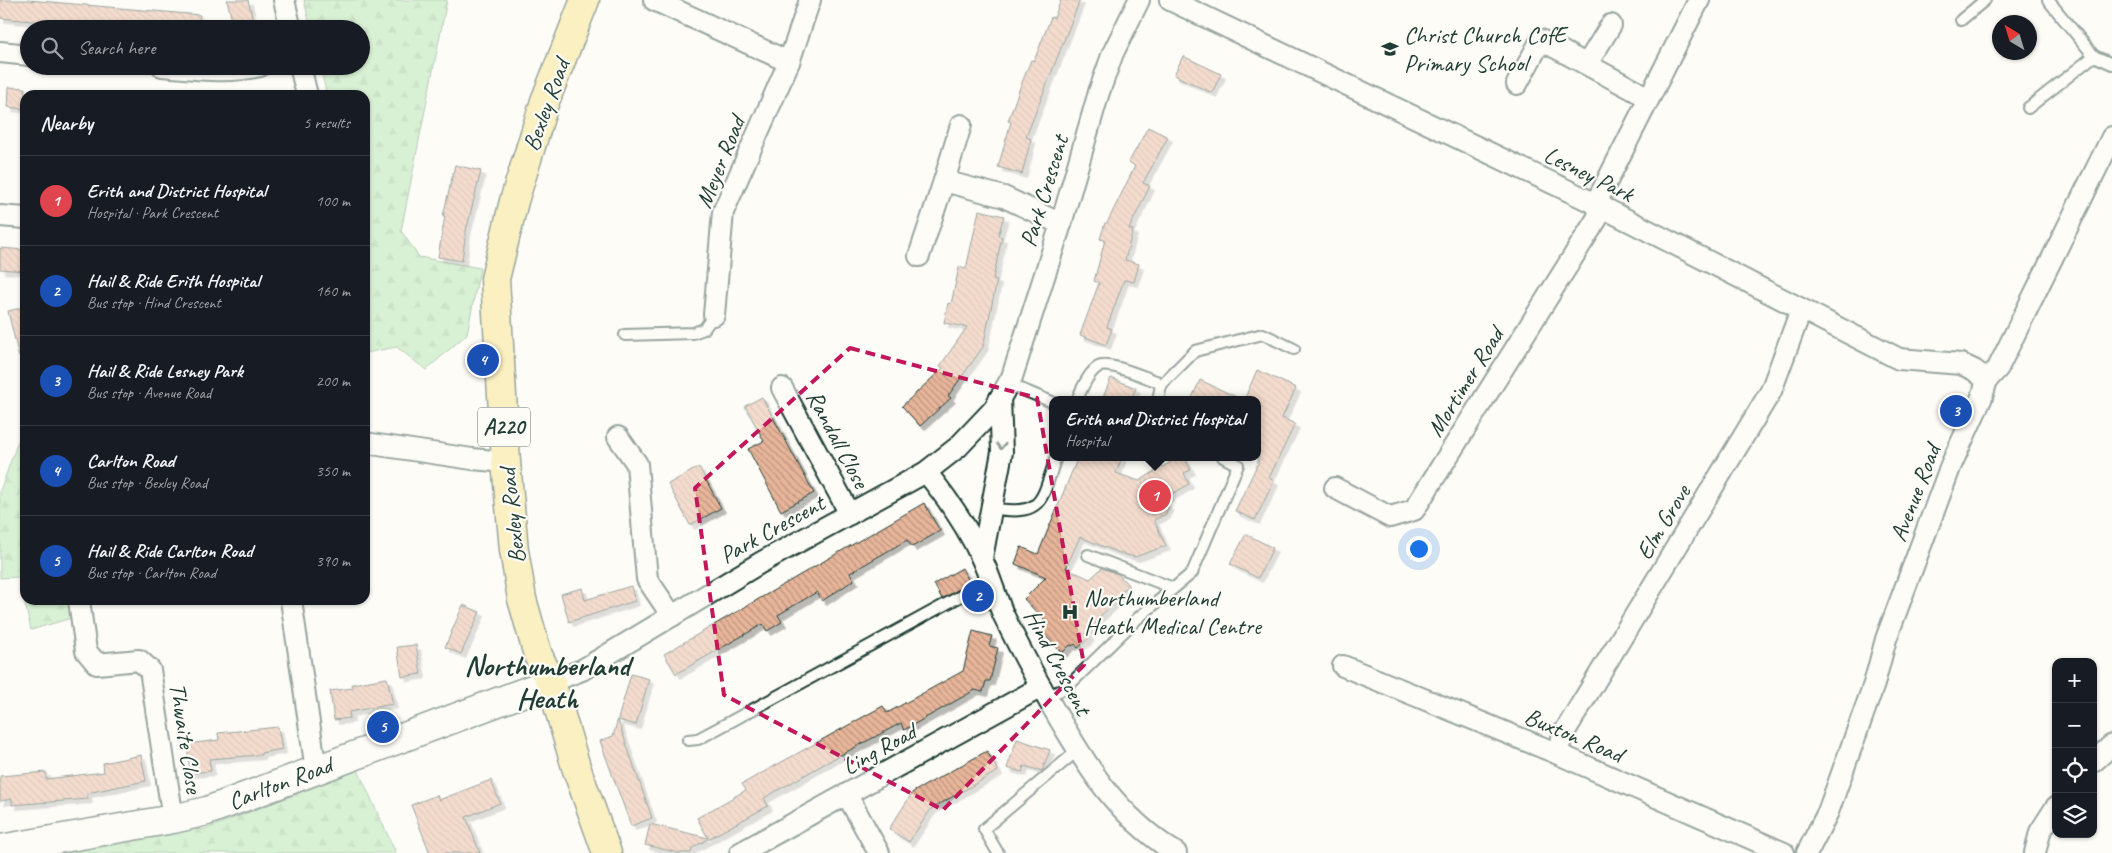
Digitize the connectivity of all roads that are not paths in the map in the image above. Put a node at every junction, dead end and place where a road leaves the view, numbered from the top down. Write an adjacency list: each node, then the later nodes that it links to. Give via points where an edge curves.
1 (284, 0): 10 (street)
2 (585, 0): 47 (main road, Bexley Road / A220, via 545,100 514,200 495,279)
3 (654, 0): 16 (street)
4 (810, 0): 16 (street, Meyer Road)
5 (1139, 0): 30 (street, Park Crescent, via 1113,53 1099,92)
6 (1170, 0): 27 (street, Lesney Park)
7 (1699, 0): 22 (street, Mortimer Road)
8 (1985, 0): 11 (lane)
9 (2048, 0): 15 (lane)
10 (289, 20)
11 (1961, 20)
12 (1611, 25): 17 (street)
13 (0, 52): 14 (street)
14 (20, 54)
15 (2094, 56): 18 (lane); 23 (lane)
16 (789, 62): 33 (street, Meyer Road, via 723,212)
17 (1587, 64): 20 (street, via 1541,40); 22 (street)
18 (2112, 64)
19 (302, 75): 21 (street)
20 (1516, 84)
21 (306, 90)
22 (1649, 98): 27 (street, Mortimer Road)
23 (2028, 108)
24 (962, 125): 26 (street)
25 (2112, 137): 36 (street, Avenue Road, via 1998,368)
26 (944, 180): 30 (street, via 1004,197); 31 (street)
27 (1598, 205): 32 (street, Lesney Park); 49 (street, Mortimer Road, via 1598,217 1414,510 1390,517)
28 (0, 216): 29 (street)
29 (20, 218)
30 (1061, 224): 39 (street, Park Crescent)
31 (919, 256)
32 (1802, 310): 36 (street, Lesney Park, via 1898,359 1961,364); 65 (street, Elm Grove, via 1771,391 1565,731)
33 (714, 315): 34 (lane, via 704,330 693,333)
34 (625, 335)
35 (1294, 349): 37 (lane, via 1263,334 1195,351)
36 (1987, 380): 78 (street, Avenue Road, via 1951,465 1886,640 1874,684 1828,812)
37 (1161, 385): 40 (lane, via 1104,365 1090,377); 41 (lane)
38 (782, 388): 51 (street, Randall Close)
39 (1005, 391): 42 (lane); 48 (street, Park Crescent, via 980,426); 50 (street, Park Crescent, one-way to 50, via 1002,452)
40 (1079, 396)
41 (1159, 396)
42 (1049, 401)
43 (618, 436): 58 (street, via 637,464 647,579)
44 (370, 444): 47 (street)
45 (1055, 461): 50 (lane, via 1036,505 1024,511)
46 (1230, 461): 55 (lane, via 1238,465 1192,573)
47 (506, 462): 60 (main road, Bexley Road / A220, via 522,599 538,655)
48 (926, 472): 51 (street, Park Crescent); 53 (street, Hind Crescent, via 964,523)
49 (1335, 488)
50 (991, 508): 53 (street, Park Crescent)
51 (850, 514): 58 (street, Park Crescent)
52 (1088, 555): 55 (lane)
53 (982, 558): 54 (street, Hind Crescent)
54 (990, 580): 61 (street, Hind Crescent, via 1003,613); 62 (lane, via 728,723)
55 (1173, 588): 61 (lane, via 1067,687)
56 (80, 605): 70 (street, Thwaite Close, via 86,651 97,664 139,660 150,670)
57 (292, 605): 67 (street)
58 (672, 616): 60 (street, Park Crescent, via 582,670)
59 (1343, 666): 65 (street, Buxton Road)
60 (551, 682): 67 (street, Carlton Road); 72 (main road, Bexley Road / A220, via 576,767)
61 (1044, 692): 64 (street, Hind Crescent); 68 (street, Ling Road)
62 (688, 740)
63 (2112, 746): 66 (street)
64 (1078, 750): 75 (lane, via 984,829); 76 (street, Hind Crescent, via 1095,778 1124,812 1156,841)
65 (1556, 753): 77 (street, Buxton Road)
66 (2097, 759)
67 (316, 770): 70 (street, Carlton Road, via 207,811)
68 (847, 795): 73 (street, Ling Road); 74 (street)
69 (2052, 813): 79 (street, via 2040,832)
70 (173, 819): 71 (street, Carlton Road)
71 (0, 850)
72 (607, 853)
73 (740, 853)
74 (879, 853)
75 (998, 853)
76 (1176, 853)
77 (1784, 853)
78 (1807, 853)
79 (2035, 853)

